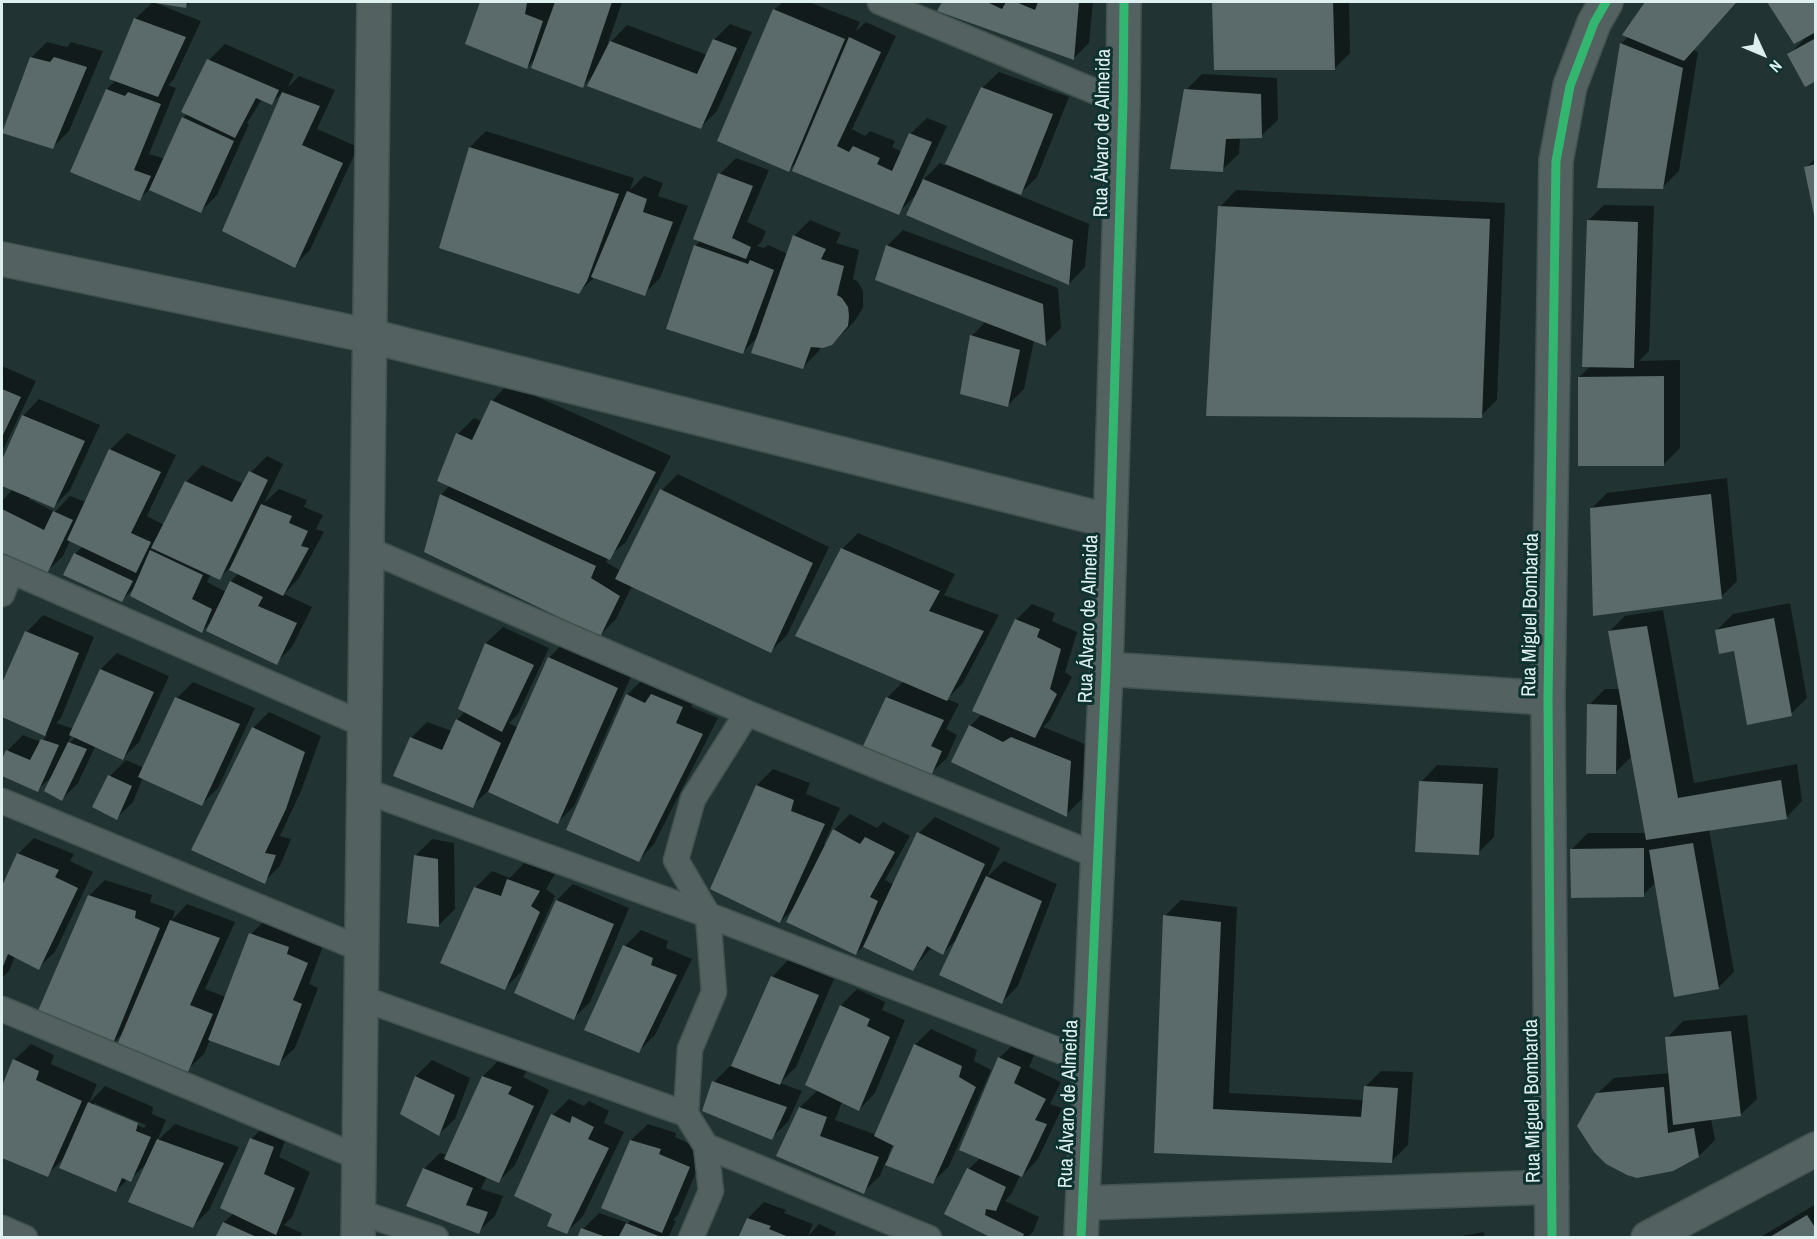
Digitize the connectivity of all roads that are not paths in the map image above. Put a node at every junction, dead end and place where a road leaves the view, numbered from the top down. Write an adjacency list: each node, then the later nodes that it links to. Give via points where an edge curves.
1 (374, 2): 7 (street)
2 (880, 2): 5 (lane)
3 (1124, 2): 5 (street, Rua Álvaro de Almeida)
4 (1606, 2): 13 (street, Rua Miguel Bombarda, via 1570,86 1556,161)
5 (1123, 103): 8 (street, Rua Álvaro de Almeida)
6 (2, 259): 7 (street)
7 (370, 336): 8 (street); 9 (street)
8 (1110, 521): 12 (street, Rua Álvaro de Almeida)
9 (367, 549): 14 (lane); 15 (street)
10 (6, 569): 11 (lane); 15 (lane)
11 (2, 594)
12 (1106, 669): 13 (street); 18 (street, Rua Álvaro de Almeida)
13 (1548, 698): 28 (street, Rua Miguel Bombarda)
14 (747, 712): 18 (lane); 19 (lane, via 693,799 676,860)
15 (365, 725): 16 (street)
16 (363, 789): 19 (lane); 20 (street)
17 (4, 808): 20 (lane)
18 (1098, 856): 23 (street, Rua Álvaro de Almeida)
19 (708, 915): 23 (lane); 24 (lane, via 714,992 690,1049)
20 (361, 949): 21 (street)
21 (361, 998): 24 (lane); 27 (street)
22 (2, 1009): 27 (lane)
23 (1089, 1062): 29 (street, Rua Álvaro de Almeida)
24 (686, 1114): 25 (lane)
25 (706, 1146): 34 (lane, via 711,1191); 35 (lane)
26 (1815, 1149): 38 (street)
27 (358, 1157): 30 (street)
28 (1552, 1186): 29 (street); 37 (street, Rua Miguel Bombarda)
29 (1083, 1203): 36 (street, Rua Álvaro de Almeida)
30 (359, 1225): 33 (lane)
31 (2, 1228): 32 (lane)
32 (25, 1238)
33 (436, 1238)
34 (691, 1238)
35 (929, 1238)
36 (1082, 1238)
37 (1552, 1238)
38 (1648, 1238)

